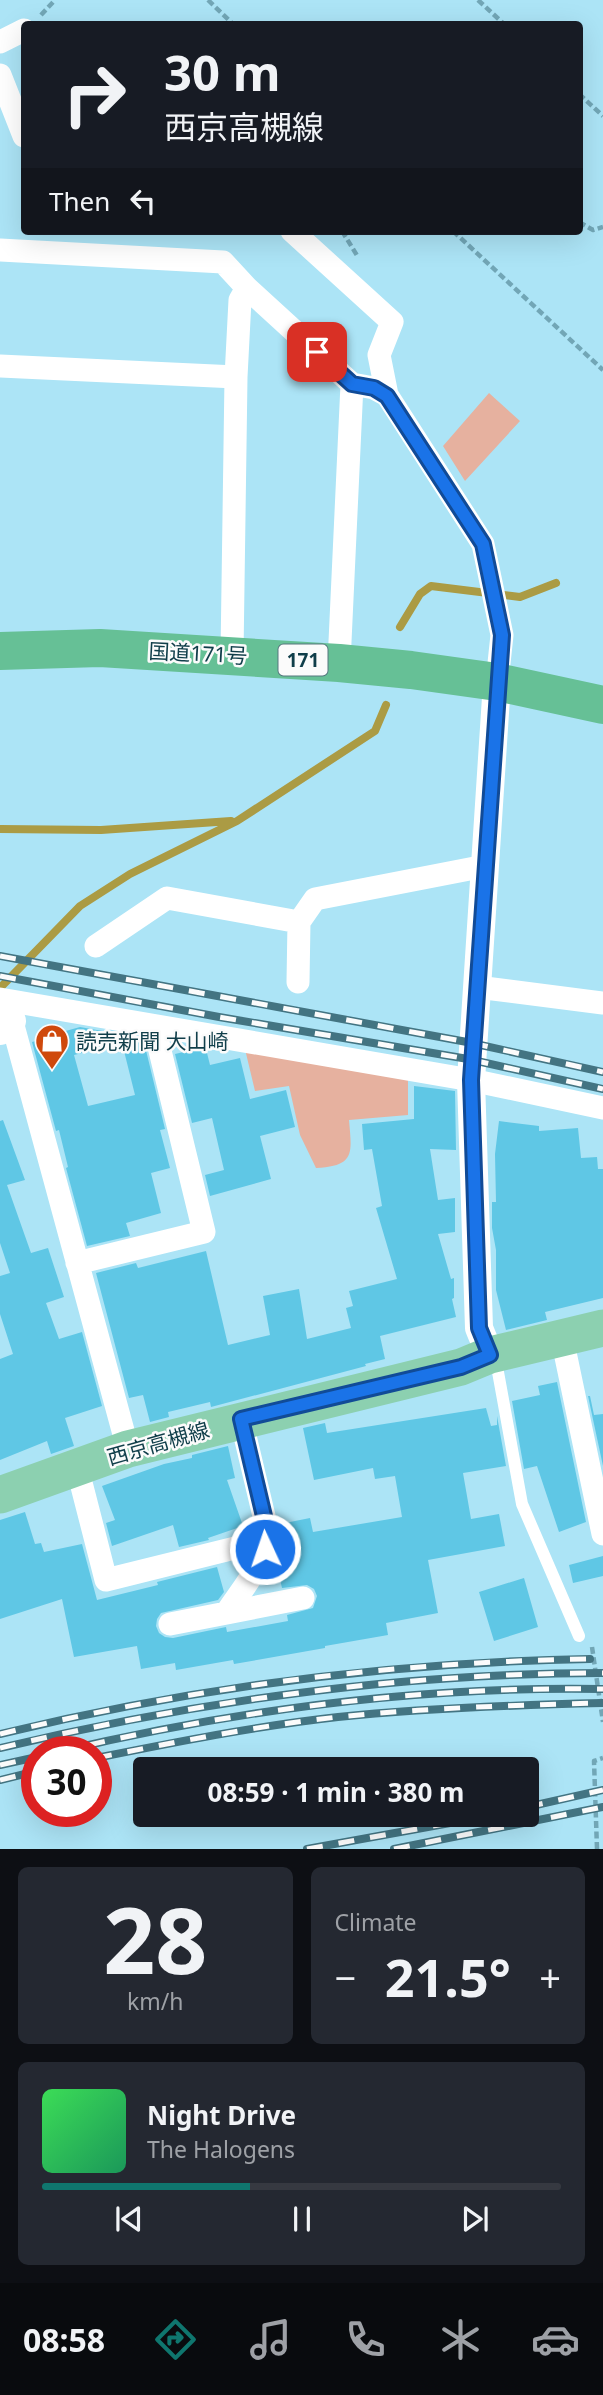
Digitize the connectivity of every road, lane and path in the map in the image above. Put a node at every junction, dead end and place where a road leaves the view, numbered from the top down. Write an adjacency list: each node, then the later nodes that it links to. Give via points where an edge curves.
1 (55, 0): 4 (path)
2 (208, 0): 5 (path)
3 (478, 0): 6 (path)
4 (34, 21)
5 (230, 21)
6 (501, 21)
7 (21, 30): 8 (street)
8 (0, 42)
9 (0, 75): 12 (street)
10 (583, 98): 11 (path)
11 (603, 116)
12 (21, 128)
13 (583, 224): 14 (path, via 593,230)
14 (603, 227)
15 (296, 235): 23 (street, via 392,321 379,355)
16 (457, 235): 20 (path)
17 (0, 250): 18 (street, via 223,262)
18 (247, 288): 21 (street, via 240,300); 22 (street)
19 (0, 366): 21 (street)
20 (603, 370)
21 (236, 377): 25 (street)
22 (352, 384): 23 (street); 26 (street)
23 (387, 396): 27 (street, via 483,544 502,635)
24 (0, 651): 25 (highway, 国道171号 / 171, via 100,648)
25 (232, 655): 26 (highway, 国道171号 / 171)
26 (339, 663): 27 (highway, 国道171号 / 171)
27 (497, 682): 28 (highway, 国道171号 / 171); 29 (street)
28 (603, 705)
29 (485, 866): 30 (street, via 315,899); 33 (street)
30 (299, 922): 31 (street, via 167,898); 32 (street)
31 (96, 946)
32 (298, 982)
33 (477, 988): 34 (street); 37 (street)
34 (603, 1003)
35 (4, 1013): 36 (street); 39 (street)
36 (154, 1026): 37 (street); 39 (street, via 204,1232)
37 (471, 1080): 38 (street); 42 (street, via 479,1328)
38 (603, 1108)
39 (78, 1263): 44 (street)
40 (603, 1328): 41 (main road, 西京高槻線)
41 (562, 1338): 42 (main road, 西京高槻線); 47 (street)
42 (490, 1355): 43 (main road, 西京高槻線, via 461,1367); 52 (lane, via 498,1372 523,1504)
43 (241, 1419): 44 (main road, 西京高槻線); 48 (street)
44 (128, 1449): 45 (main road, 西京高槻線)
45 (77, 1467): 46 (main road, 西京高槻線); 48 (street, via 107,1580)
46 (0, 1495)
47 (603, 1534)
48 (267, 1540): 50 (street)
49 (303, 1598): 50 (street)
50 (228, 1612): 51 (street)
51 (170, 1624)
52 (579, 1636)
53 (595, 1659): 54 (path)
54 (603, 1722)
55 (603, 1758): 56 (path, via 594,1761)
56 (597, 1847)

